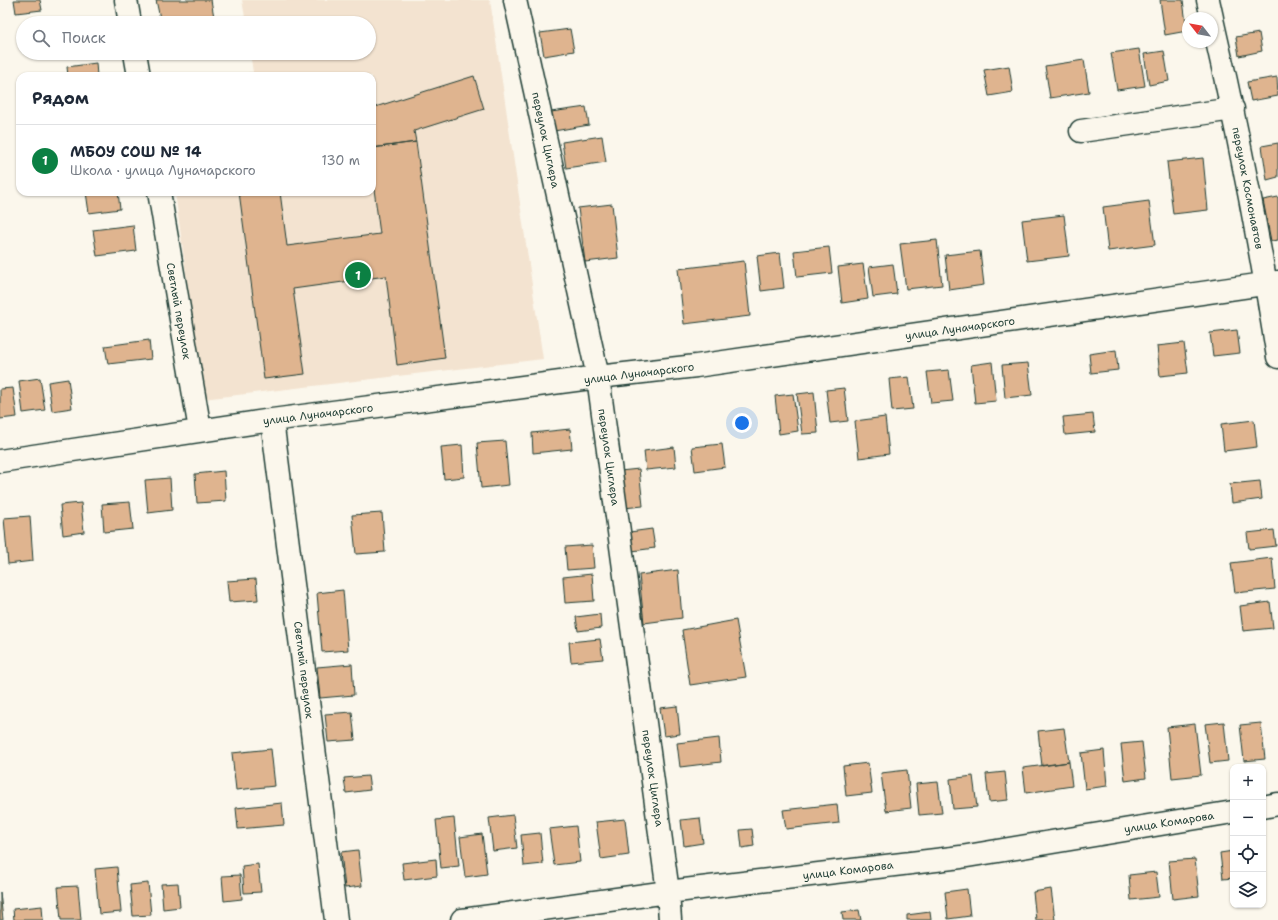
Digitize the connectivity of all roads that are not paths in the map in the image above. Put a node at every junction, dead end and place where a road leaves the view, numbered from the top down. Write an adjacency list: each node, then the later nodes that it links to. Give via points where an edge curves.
1 (126, 0): 5 (street)
2 (515, 0): 14 (street, переулок Циглера)
3 (1208, 0): 4 (street, переулок Космонавтов)
4 (1211, 12)
5 (129, 16)
6 (1218, 45): 9 (street, переулок Космонавтов)
7 (136, 60): 8 (street)
8 (138, 72)
9 (1233, 109): 10 (street); 12 (street, переулок Космонавтов)
10 (1081, 131)
11 (160, 196): 16 (street, Светлый переулок)
12 (1272, 283): 13 (street, переулок Космонавтов); 14 (street, улица Луначарского, via 712,364)
13 (1278, 357)
14 (598, 377): 15 (street, улица Луначарского); 21 (street, переулок Циглера)
15 (272, 420): 16 (street, улица Луначарского); 22 (street, Светлый переулок)
16 (200, 430): 17 (street, улица Луначарского)
17 (0, 461)
18 (1278, 804): 19 (street)
19 (1266, 806)
20 (1230, 812): 21 (street, улица Комарова, via 961,857)
21 (668, 892): 23 (street, улица Комарова); 24 (street, переулок Циглера)
22 (336, 920)
23 (462, 920)
24 (670, 920)

